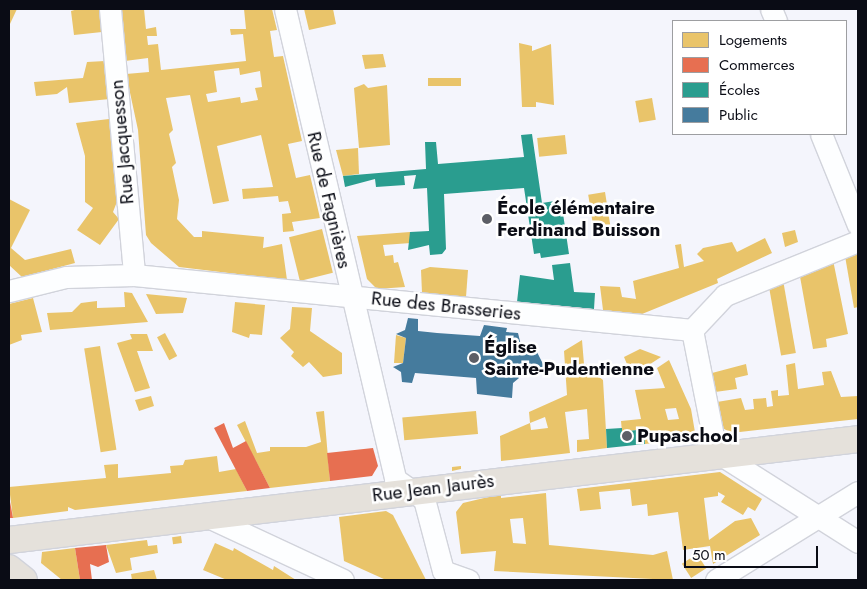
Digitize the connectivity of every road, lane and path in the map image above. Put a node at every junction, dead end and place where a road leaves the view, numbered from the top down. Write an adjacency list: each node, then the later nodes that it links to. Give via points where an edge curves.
1 (110, 9): 6 (street, Rue Jacquesson)
2 (285, 9): 8 (street, Rue de Fagnières)
3 (821, 135): 4 (street)
4 (858, 225)
5 (858, 241): 9 (street, via 725,295)
6 (134, 276): 7 (street, Rue des Brasseries, via 66,277); 8 (street, Rue des Brasseries)
7 (9, 291)
8 (354, 297): 9 (street, Rue des Brasseries); 12 (street, Rue de Fagnières)
9 (692, 330): 11 (street, via 714,440)
10 (858, 439): 11 (main road, Rue Jean Jaurès)
11 (721, 455): 12 (main road, Rue Jean Jaurès); 15 (street)
12 (403, 485): 14 (main road, Rue Jean Jaurès); 21 (street, via 424,500 444,571)
13 (858, 492): 15 (street)
14 (206, 516): 16 (main road, Rue Jean Jaurès); 20 (street)
15 (821, 519): 17 (street); 22 (street)
16 (9, 540)
17 (858, 542)
18 (9, 568): 19 (main road)
19 (24, 580)
20 (343, 580)
21 (468, 580)
22 (716, 580)

